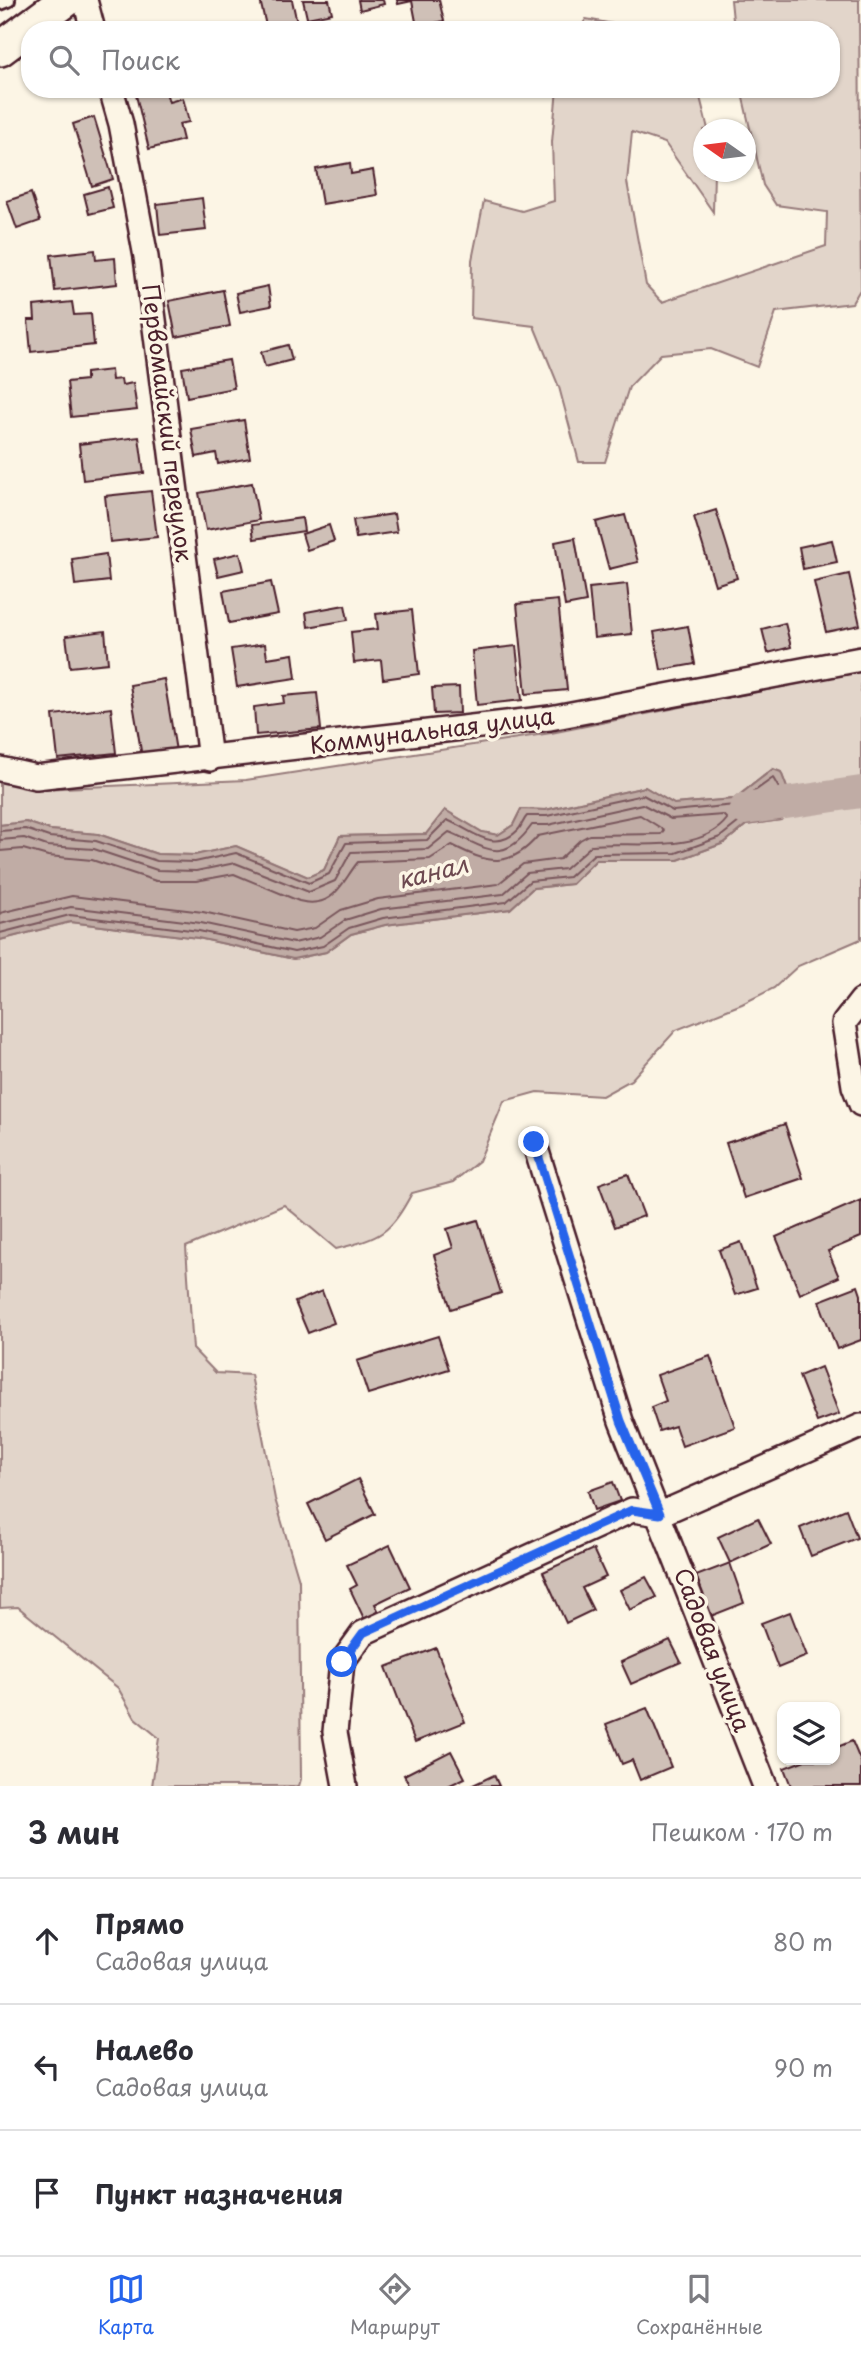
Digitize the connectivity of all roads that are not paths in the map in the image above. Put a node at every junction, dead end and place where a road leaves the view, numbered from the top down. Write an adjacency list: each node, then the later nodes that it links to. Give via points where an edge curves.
1 (8, 0): 3 (lane)
2 (64, 2): 4 (main road); 5 (street)
3 (0, 3)
4 (38, 21)
5 (84, 21)
6 (21, 34): 7 (main road)
7 (0, 49)
8 (114, 98): 10 (street, Первомайский переулок, via 146,257)
9 (861, 659): 10 (street, Коммунальная улица, via 550,718)
10 (209, 759): 11 (street, Коммунальная улица, via 36,777)
11 (0, 769)
12 (861, 1001): 13 (street, via 844,1023)
13 (861, 1104)
14 (534, 1142): 16 (street, Садовая улица, via 621,1421)
15 (861, 1426): 16 (street)
16 (660, 1514): 17 (street, via 632,1510 363,1633 342,1662 335,1732); 18 (street, Садовая улица)
17 (345, 1786)
18 (765, 1786)

